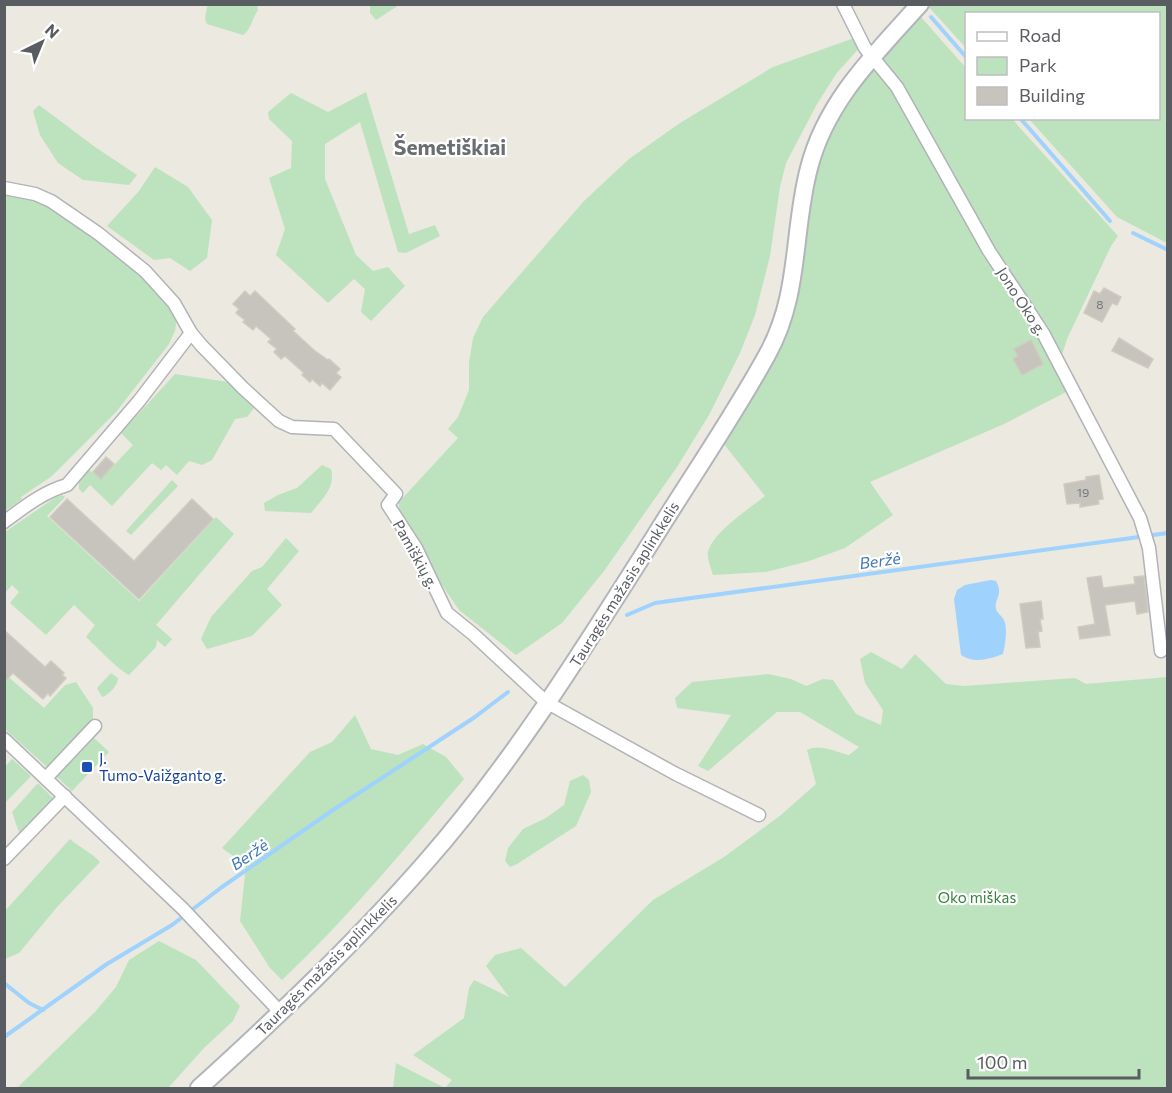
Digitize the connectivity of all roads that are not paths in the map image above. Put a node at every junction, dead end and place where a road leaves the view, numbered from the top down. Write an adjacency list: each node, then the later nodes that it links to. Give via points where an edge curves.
1 (843, 4): 3 (street, Jono Oko g.)
2 (920, 4): 3 (main road, Tauragės mažasis aplinkkelis)
3 (872, 57): 7 (street, Jono Oko g., via 897,87 990,251 1043,333 1140,518); 9 (main road, Tauragės mažasis aplinkkelis, via 834,107 818,139 808,169 791,291 770,352 572,668)
4 (4, 188): 5 (street, Pamiškių g., via 51,201 124,252 167,294)
5 (191, 333): 6 (street, via 67,485 34,500); 9 (street, Pamiškių g., via 279,421 292,427 334,429 355,450 396,494 388,505 416,548 447,613)
6 (4, 522)
7 (1162, 604): 8 (street, Jono Oko g.)
8 (1161, 651)
9 (546, 702): 14 (street, Pamiškių g.); 16 (main road, Tauragės mažasis aplinkkelis, via 511,755 427,861)
10 (95, 726): 12 (street)
11 (4, 739): 12 (street)
12 (46, 778): 13 (street)
13 (65, 796): 15 (street); 16 (street, via 194,920)
14 (759, 815)
15 (4, 859)
16 (281, 1013): 17 (main road, Tauragės mažasis aplinkkelis)
17 (200, 1089)

